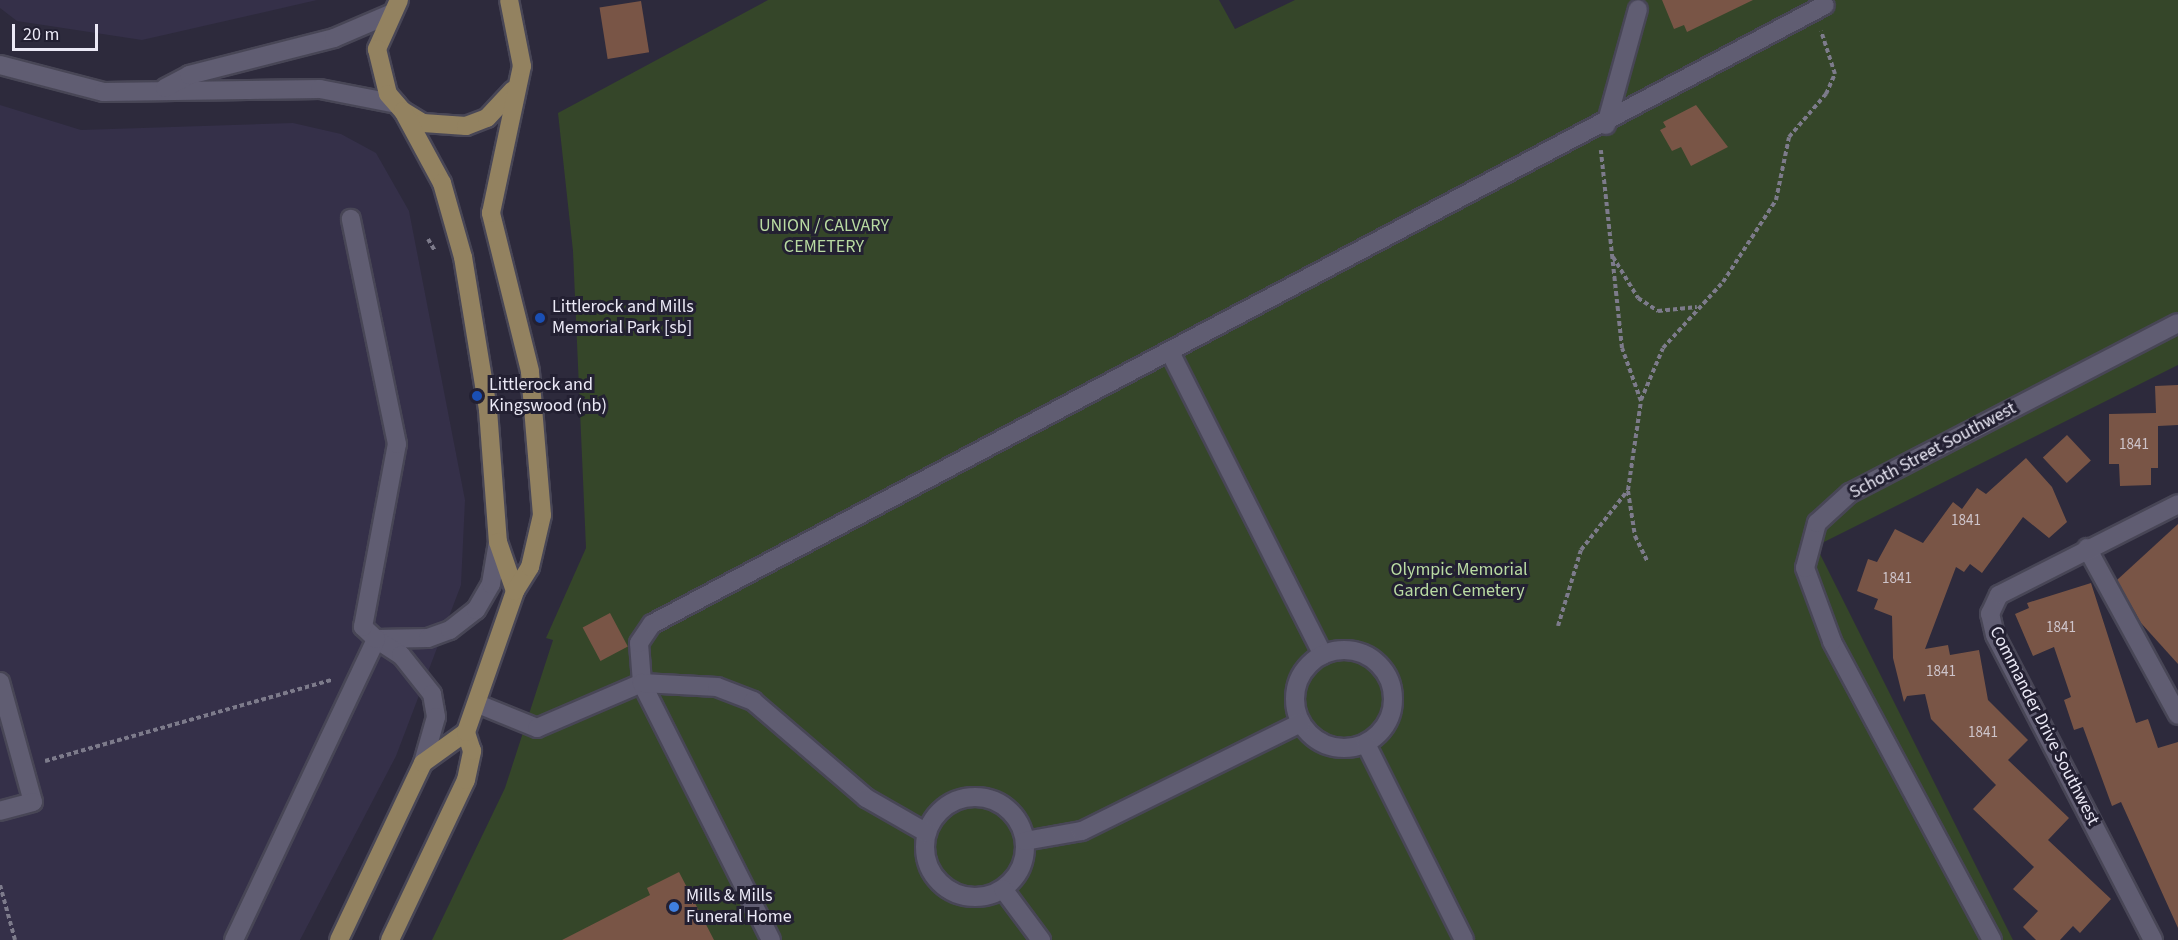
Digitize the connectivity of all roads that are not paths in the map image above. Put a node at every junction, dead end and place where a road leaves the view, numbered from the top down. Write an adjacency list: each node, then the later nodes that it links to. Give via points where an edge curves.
1 (497, 0): 6 (main road)
2 (509, 0): 6 (main road)
3 (397, 5): 9 (street, via 334,38 199,72); 10 (main road, via 377,49 378,72)
4 (1638, 9): 11 (street)
5 (1818, 9): 11 (street)
6 (516, 24): 8 (main road, via 522,66)
7 (0, 65): 9 (street, via 104,92)
8 (516, 86): 10 (main road, via 504,104 466,126 444,128); 18 (main road, via 491,213 530,371 543,489 538,540)
9 (165, 88): 10 (street, via 320,89)
10 (400, 108): 16 (main road, via 442,183 463,256 488,410)
11 (1606, 125): 14 (street)
12 (351, 219): 19 (street, via 397,444 363,627)
13 (2178, 323): 39 (street, Schoth Street Southwest, via 1850,493 1817,523 1805,568 1832,641)
14 (1171, 354): 20 (street); 22 (street, via 652,624 639,643)
15 (2178, 504): 17 (street, Commander Drive Southwest)
16 (498, 542): 18 (main road); 19 (street, via 491,584 476,610 450,630 428,638)
17 (2087, 548): 24 (street); 40 (street, Commander Drive Southwest, via 1999,595 1990,614 1995,635)
18 (515, 591): 23 (main road)
19 (376, 639): 28 (street, via 401,655 432,694 436,717); 33 (street)
20 (1323, 655): 25 (street, via 1299,678 1295,703); 27 (street, via 1359,652 1376,660 1391,681 1394,698 1388,724)
21 (0, 682): 29 (street, via 33,802)
22 (642, 683): 23 (street, via 537,728); 30 (street, via 717,687 753,700 866,798); 36 (street)
23 (478, 704): 26 (main road)
24 (2178, 715)
25 (1301, 723): 27 (street, via 1322,744 1338,749); 31 (street, via 1082,831)
26 (466, 732): 28 (main road); 35 (main road, via 472,751 466,780)
27 (1366, 744): 38 (street)
28 (423, 763): 34 (main road)
29 (0, 811)
30 (927, 833): 31 (street, via 944,808 972,796 987,798 1013,814); 32 (street, via 930,869 946,887 968,896)
31 (1025, 842): 32 (street, via 1021,868)
32 (1003, 889): 37 (street)
33 (234, 940)
34 (339, 940)
35 (390, 940)
36 (771, 940)
37 (1041, 940)
38 (1464, 940)
39 (1992, 940)
40 (2153, 940)

